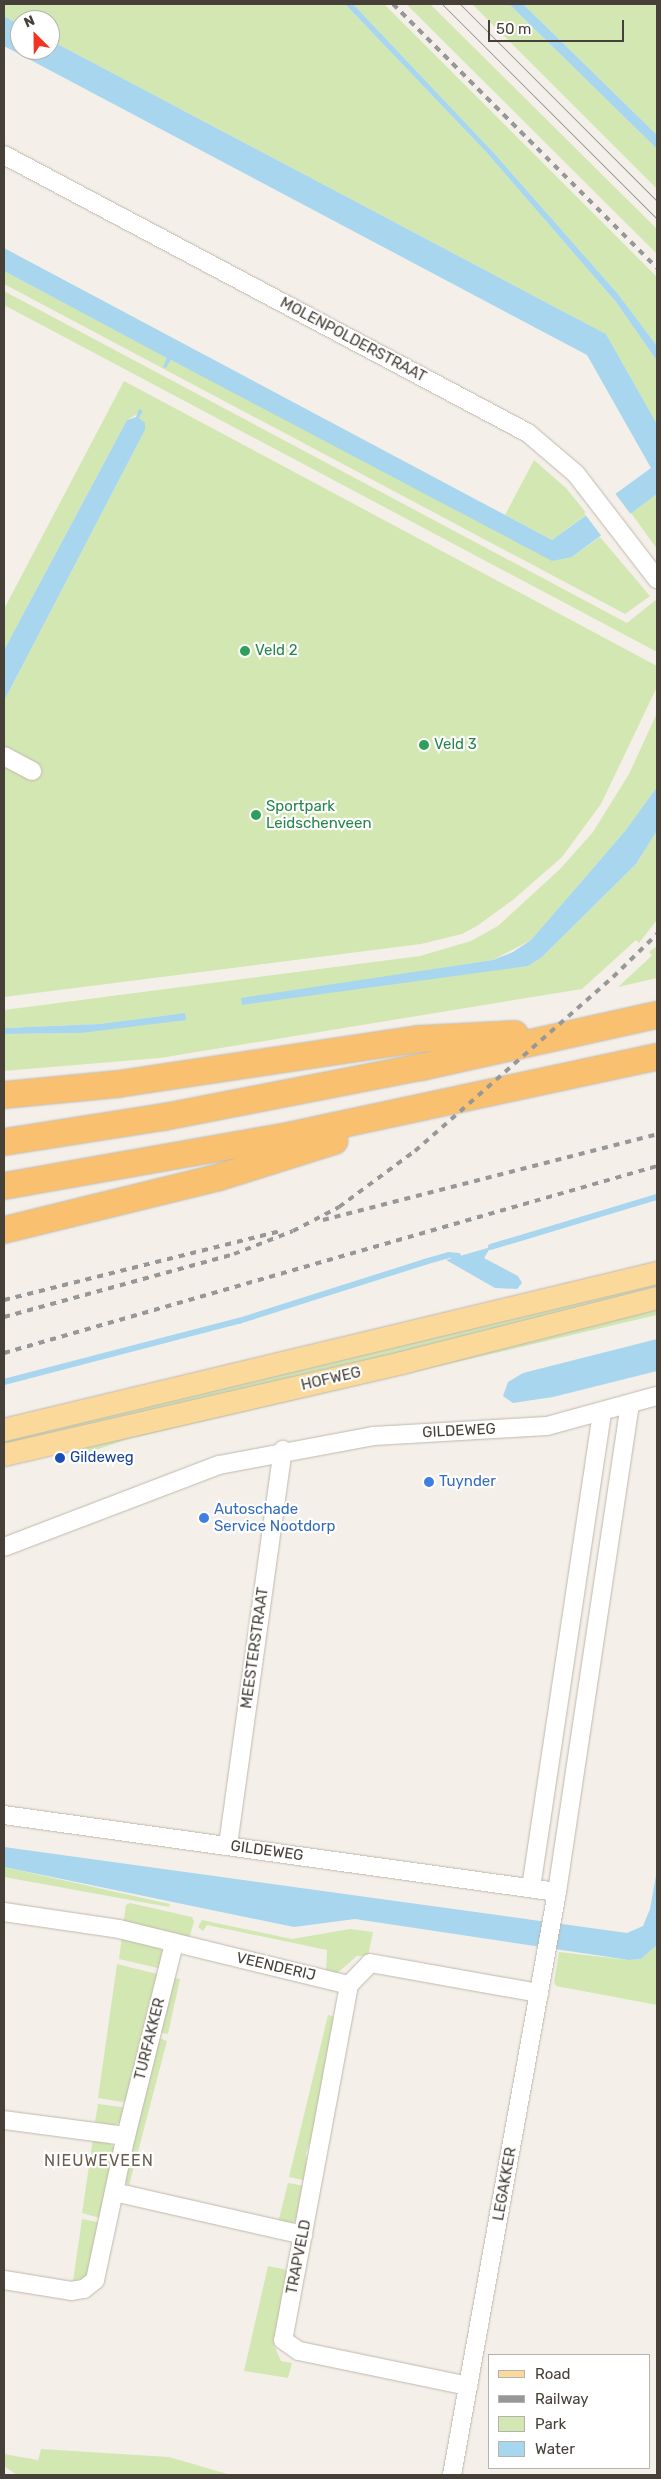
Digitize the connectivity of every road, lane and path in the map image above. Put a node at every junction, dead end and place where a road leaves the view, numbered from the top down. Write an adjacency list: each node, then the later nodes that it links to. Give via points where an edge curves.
1 (4, 155): 2 (street, MOLENPOLDERSTRAAT, via 528,433 552,451 595,496)
2 (657, 579)
3 (4, 756): 4 (street)
4 (32, 771)
5 (657, 1015): 6 (highway)
6 (596, 1030): 8 (highway, via 418,1039 118,1084); 10 (highway, via 227,1105)
7 (657, 1057): 9 (highway)
8 (4, 1095)
9 (454, 1103): 11 (highway); 12 (highway, via 220,1177)
10 (4, 1142)
11 (4, 1186)
12 (4, 1230)
13 (657, 1273): 18 (main road, HOFWEG)
14 (657, 1298): 20 (main road, HOFWEG, via 402,1363)
15 (657, 1396): 16 (street, GILDEWEG)
16 (630, 1404): 17 (street, GILDEWEG); 25 (street)
17 (602, 1412): 19 (street, GILDEWEG, via 548,1426 374,1436); 24 (street)
18 (4, 1430)
19 (283, 1450): 21 (street, GILDEWEG, via 219,1465); 23 (street, MEESTERSTRAAT)
20 (4, 1455)
21 (4, 1547)
22 (4, 1814): 23 (street, GILDEWEG)
23 (228, 1845): 24 (street, GILDEWEG)
24 (530, 1888): 25 (street, GILDEWEG)
25 (557, 1892): 29 (street, LEGAKKER)
26 (4, 1912): 27 (street, VEENDERIJ, via 119,1929)
27 (174, 1943): 28 (street, VEENDERIJ); 31 (street, TURFAKKER)
28 (350, 1985): 29 (street, via 370,1963); 33 (street, TRAPVELD)
29 (539, 1993): 35 (street, LEGAKKER)
30 (4, 2120): 31 (street)
31 (126, 2136): 32 (street, TURFAKKER)
32 (114, 2192): 33 (street); 34 (street, TURFAKKER, via 95,2280 84,2289 71,2291)
33 (303, 2235): 35 (street, TRAPVELD, via 283,2340 289,2347)
34 (7, 2280)
35 (468, 2386): 36 (street, LEGAKKER)
36 (452, 2475)

